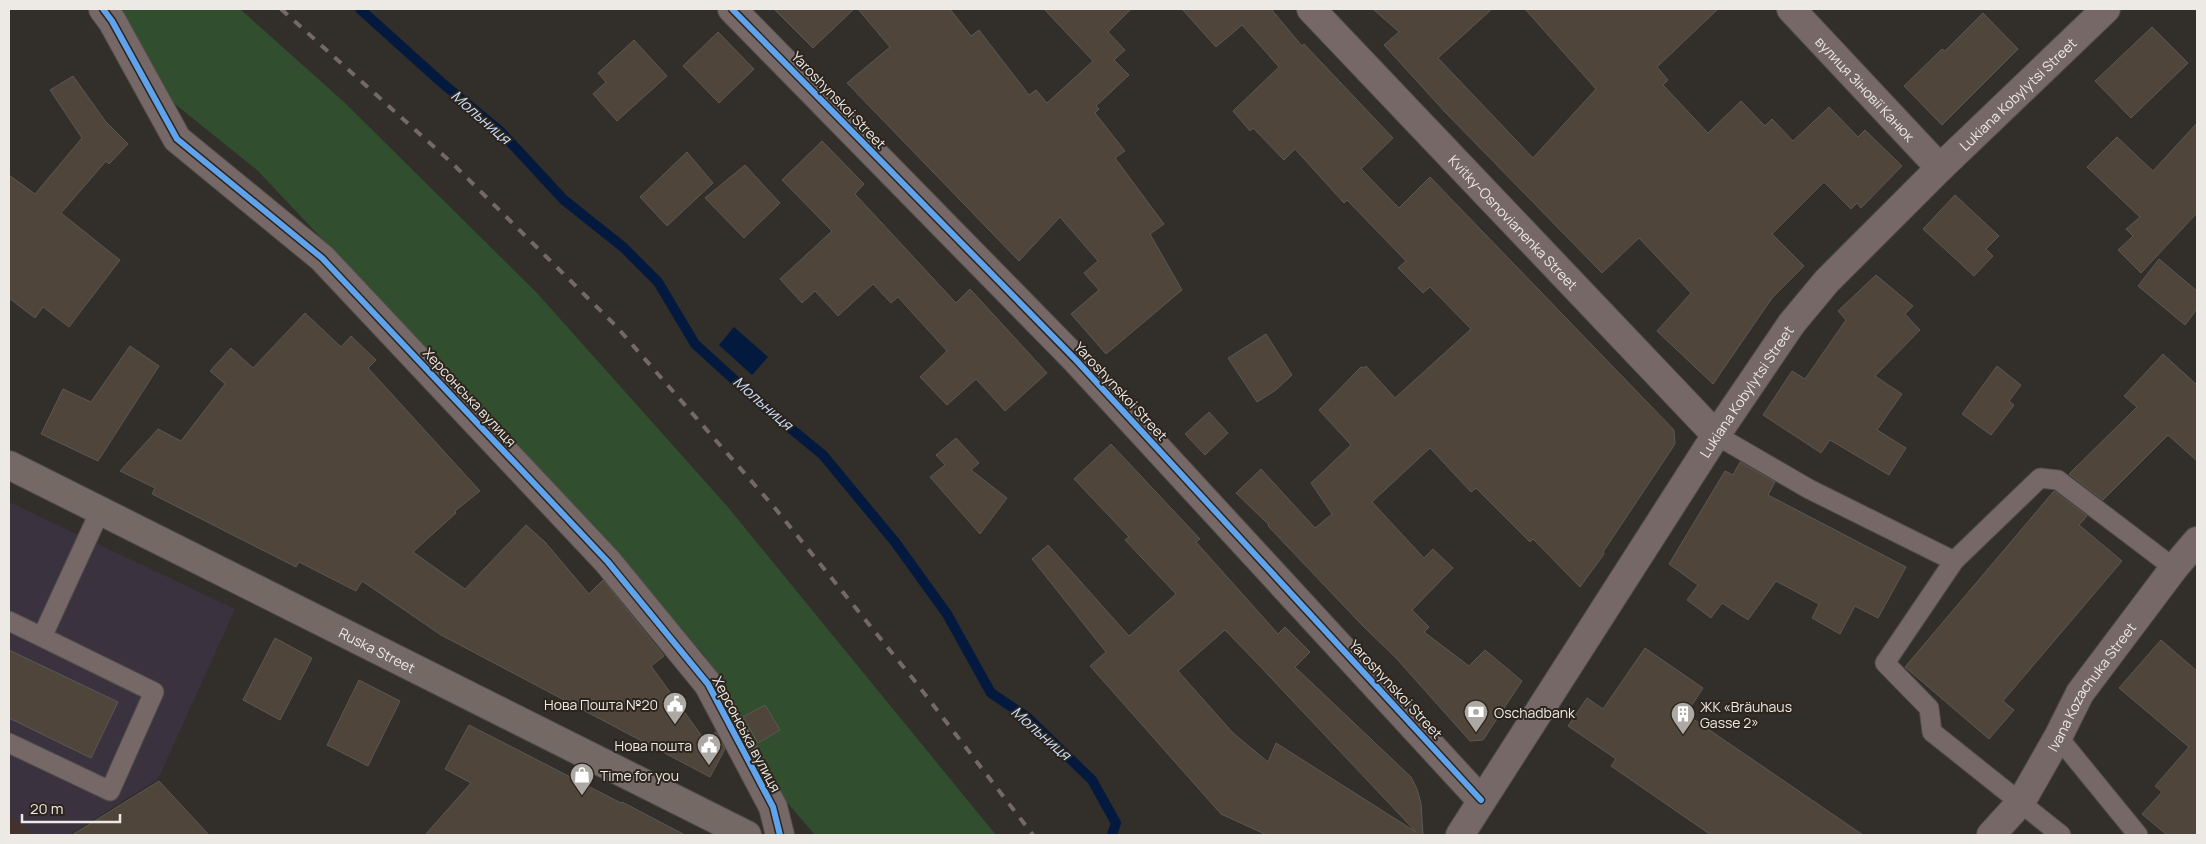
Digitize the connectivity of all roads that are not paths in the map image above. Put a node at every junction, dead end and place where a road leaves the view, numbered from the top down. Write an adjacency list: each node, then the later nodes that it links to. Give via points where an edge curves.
1 (103, 9): 20 (street, Херсонська вулиця, via 177,139 322,258 608,562 708,684 773,807)
2 (732, 9): 17 (street, Yaroshynskoi Street, via 1076,360)
3 (1310, 9): 7 (street, Kvitky-Osnovianenka Street)
4 (1791, 9): 6 (street, вулиця Зіновії Канюк)
5 (2106, 9): 6 (street, Lukiana Kobylytsi Street)
6 (1940, 168): 7 (street, Lukiana Kobylytsi Street, via 1828,281 1792,323)
7 (1716, 436): 11 (lane, via 1809,489); 17 (street, Lukiana Kobylytsi Street)
8 (9, 465): 9 (main road, Ruska Street)
9 (100, 511): 14 (lane); 19 (main road, Ruska Street)
10 (2197, 541): 12 (street, Ivana Kozachuka Street)
11 (1954, 561): 12 (lane, via 2040,478 2058,480); 18 (lane, via 1885,663 1929,708 1932,732)
12 (2174, 568): 15 (street, Ivana Kozachuka Street, via 2080,693)
13 (9, 621): 14 (lane)
14 (42, 636): 16 (lane, via 154,692 110,791)
15 (2058, 737): 18 (street, Ivana Kozachuka Street); 24 (lane)
16 (9, 743)
17 (1481, 800): 21 (street, Lukiana Kobylytsi Street)
18 (2022, 802): 22 (street, Ivana Kozachuka Street); 23 (lane)
19 (747, 835)
20 (780, 835)
21 (1460, 835)
22 (1991, 835)
23 (2061, 835)
24 (2138, 835)

